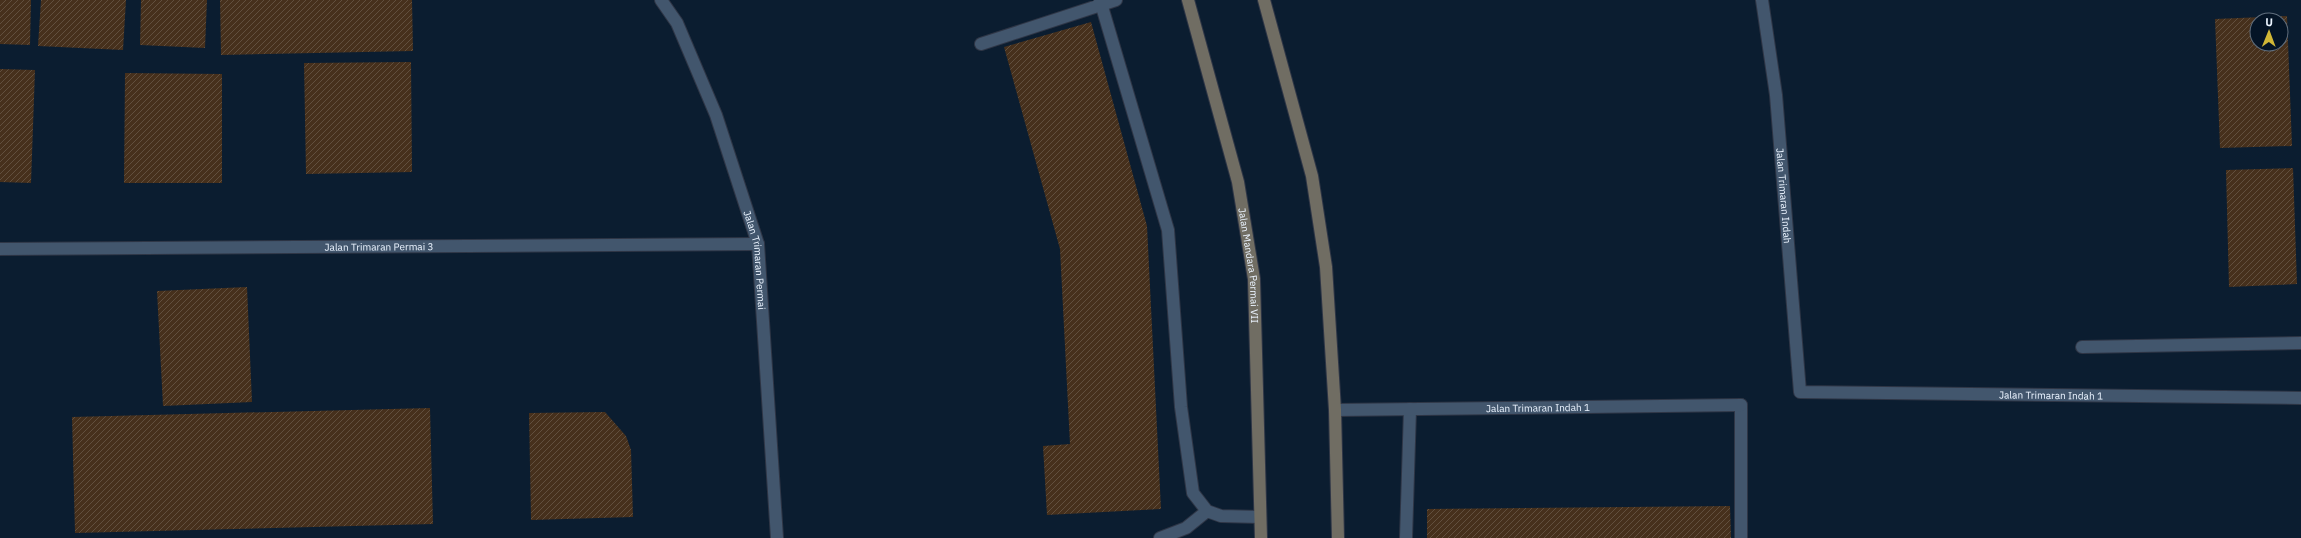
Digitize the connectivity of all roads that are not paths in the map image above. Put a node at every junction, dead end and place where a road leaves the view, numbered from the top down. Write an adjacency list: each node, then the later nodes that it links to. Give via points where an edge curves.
1 (661, 0): 8 (street, Jalan Trimaran Permai, via 677,23 716,115)
2 (1116, 0): 6 (street)
3 (1188, 0): 17 (main road, Jalan Mandara Permai VII, via 1238,182 1254,279)
4 (1264, 0): 15 (main road, via 1312,176 1326,267)
5 (1762, 0): 12 (street, Jalan Trimaran Indah, via 1776,95)
6 (1100, 2): 7 (street); 16 (street, via 1168,230 1181,407 1193,493)
7 (981, 44)
8 (758, 244): 9 (street, Jalan Trimaran Permai 3); 18 (street, Jalan Trimaran Permai)
9 (0, 249)
10 (2301, 343): 11 (street)
11 (2082, 347)
12 (1800, 392): 13 (street, Jalan Trimaran Indah 1)
13 (2301, 398)
14 (1410, 409): 15 (street, Jalan Trimaran Indah 1); 22 (street); 23 (street, Jalan Trimaran Indah 1, via 1741,405)
15 (1334, 410): 21 (main road)
16 (1207, 511): 17 (street, via 1221,516); 19 (street, via 1186,528)
17 (1260, 517): 20 (main road, Jalan Mandara Permai VII)
18 (777, 538)
19 (1160, 538)
20 (1261, 538)
21 (1338, 538)
22 (1406, 538)
23 (1742, 538)

